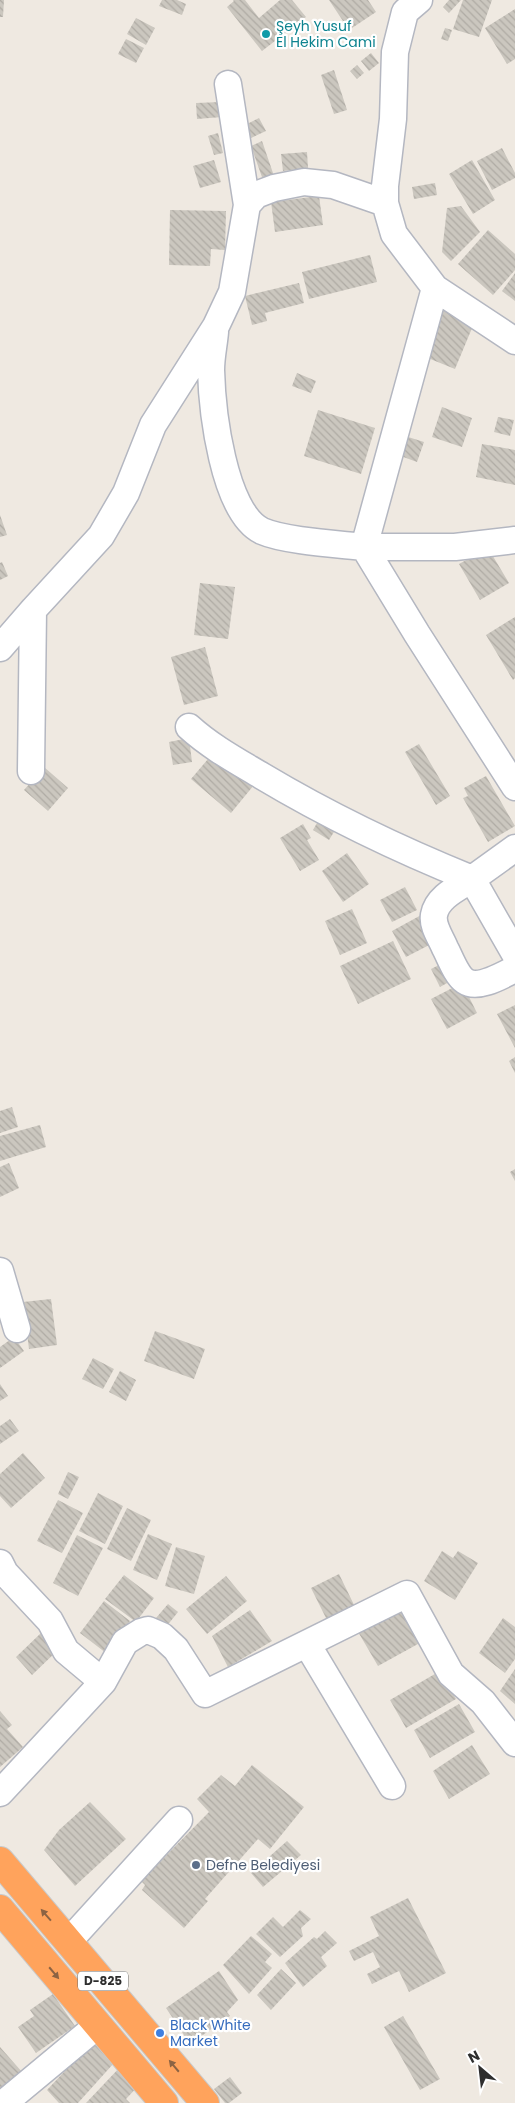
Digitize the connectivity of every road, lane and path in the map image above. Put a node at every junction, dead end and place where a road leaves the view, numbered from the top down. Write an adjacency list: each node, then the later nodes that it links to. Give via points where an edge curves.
1 (404, 4): 3 (street, via 395,52)
2 (228, 84): 4 (street)
3 (385, 202): 4 (street, via 333,185 304,182 256,195); 5 (street, via 394,234)
4 (247, 205): 6 (street, via 232,292)
5 (435, 288): 7 (street); 9 (street)
6 (216, 326): 9 (street, via 211,368 216,435 242,513 261,530 278,536); 10 (street, via 153,425 126,493 101,536)
7 (515, 342)
8 (515, 540): 9 (street, via 455,547)
9 (364, 547): 14 (street)
10 (33, 610): 11 (street); 13 (street)
11 (0, 648)
12 (189, 727): 16 (street, via 207,743 300,799 422,859)
13 (31, 771)
14 (515, 787)
15 (515, 848): 16 (street)
16 (472, 879): 17 (street); 18 (street, via 443,897 434,915 450,959 463,980 470,983 489,982)
17 (515, 954)
18 (515, 969)
19 (0, 1271): 20 (street)
20 (17, 1329)
21 (0, 1563): 23 (street, via 5,1574 50,1621 66,1651)
22 (307, 1644): 23 (street, via 205,1694 176,1649 162,1636 148,1630 125,1642); 24 (street, via 408,1594 451,1674 483,1702); 25 (street)
23 (103, 1682): 26 (street)
24 (515, 1743)
25 (392, 1786)
26 (0, 1793)
27 (179, 1820): 30 (street)
28 (0, 1861): 30 (highway, D-825, one-way to 28)
29 (0, 1909): 31 (highway, D-825, one-way to 31)
30 (69, 1941): 34 (highway, D-825, one-way to 30)
31 (98, 2025): 32 (street); 33 (highway, D-825)
32 (4, 2103)
33 (164, 2103)
34 (205, 2103)

